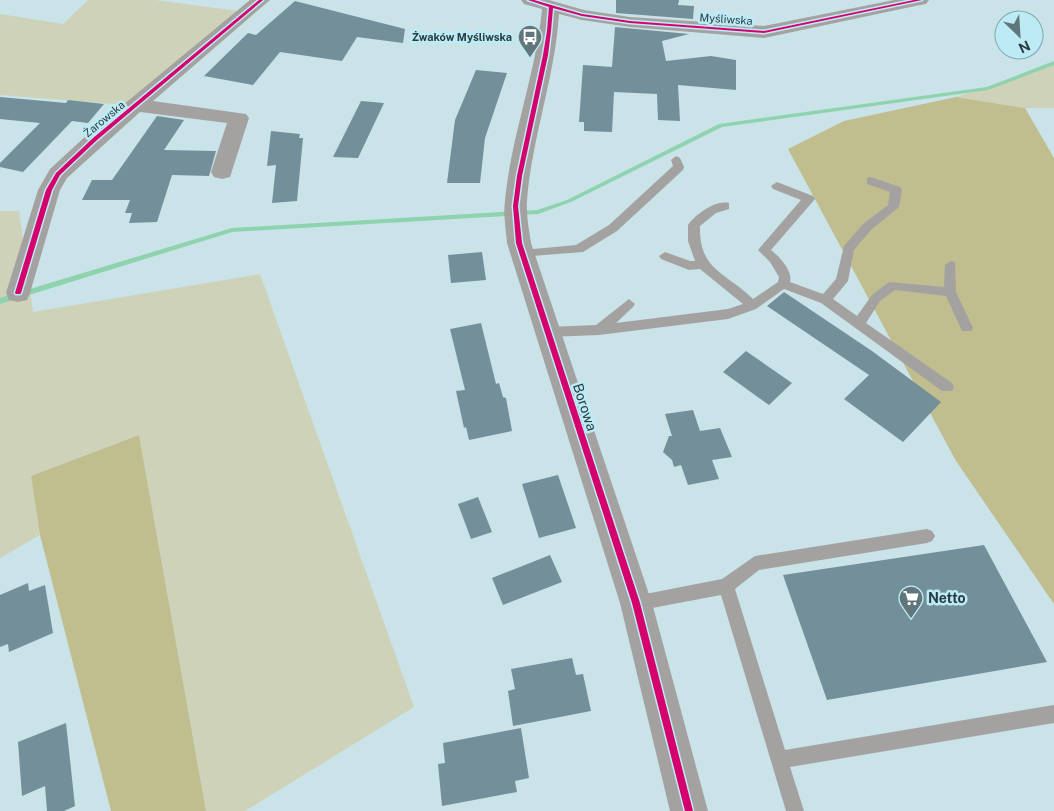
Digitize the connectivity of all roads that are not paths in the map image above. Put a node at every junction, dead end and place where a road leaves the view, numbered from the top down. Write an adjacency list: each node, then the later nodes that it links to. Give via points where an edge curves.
1 (261, 0): 5 (street, Żarowska)
2 (530, 0): 4 (street, Myśliwska)
3 (920, 0): 4 (street, Myśliwska, via 764,32 630,22 582,15)
4 (549, 3): 11 (street, Borowa, via 550,32 528,125 516,214)
5 (136, 105): 7 (street, Żarowska, via 239,118); 17 (street, Żarowska, via 54,179)
6 (676, 160): 11 (lane, via 679,167 613,228 579,249)
7 (222, 172)
8 (871, 180): 18 (lane, via 896,190 893,206 867,227 848,249 842,281)
9 (778, 186): 15 (lane, via 809,199 764,250 785,277)
10 (725, 206): 13 (lane, via 712,210 694,225 692,241)
11 (523, 254): 24 (street, Borowa)
12 (665, 256): 13 (lane, via 689,266)
13 (701, 264): 20 (lane, via 743,295)
14 (951, 265): 16 (lane)
15 (784, 284): 18 (lane); 20 (lane)
16 (950, 292): 21 (lane, via 893,285 876,298); 22 (lane)
17 (18, 293)
18 (825, 300): 21 (lane)
19 (629, 304): 23 (lane)
20 (752, 306): 23 (lane, via 728,314)
21 (859, 324): 25 (lane)
22 (967, 328)
23 (599, 330): 24 (lane)
24 (548, 332): 28 (street, Borowa)
25 (948, 387)
26 (927, 536): 27 (lane, via 755,563)
27 (726, 586): 28 (lane); 30 (lane)
28 (636, 603): 31 (street, Borowa)
29 (1054, 714): 30 (lane)
30 (779, 760): 32 (lane)
31 (689, 811)
32 (794, 811)

